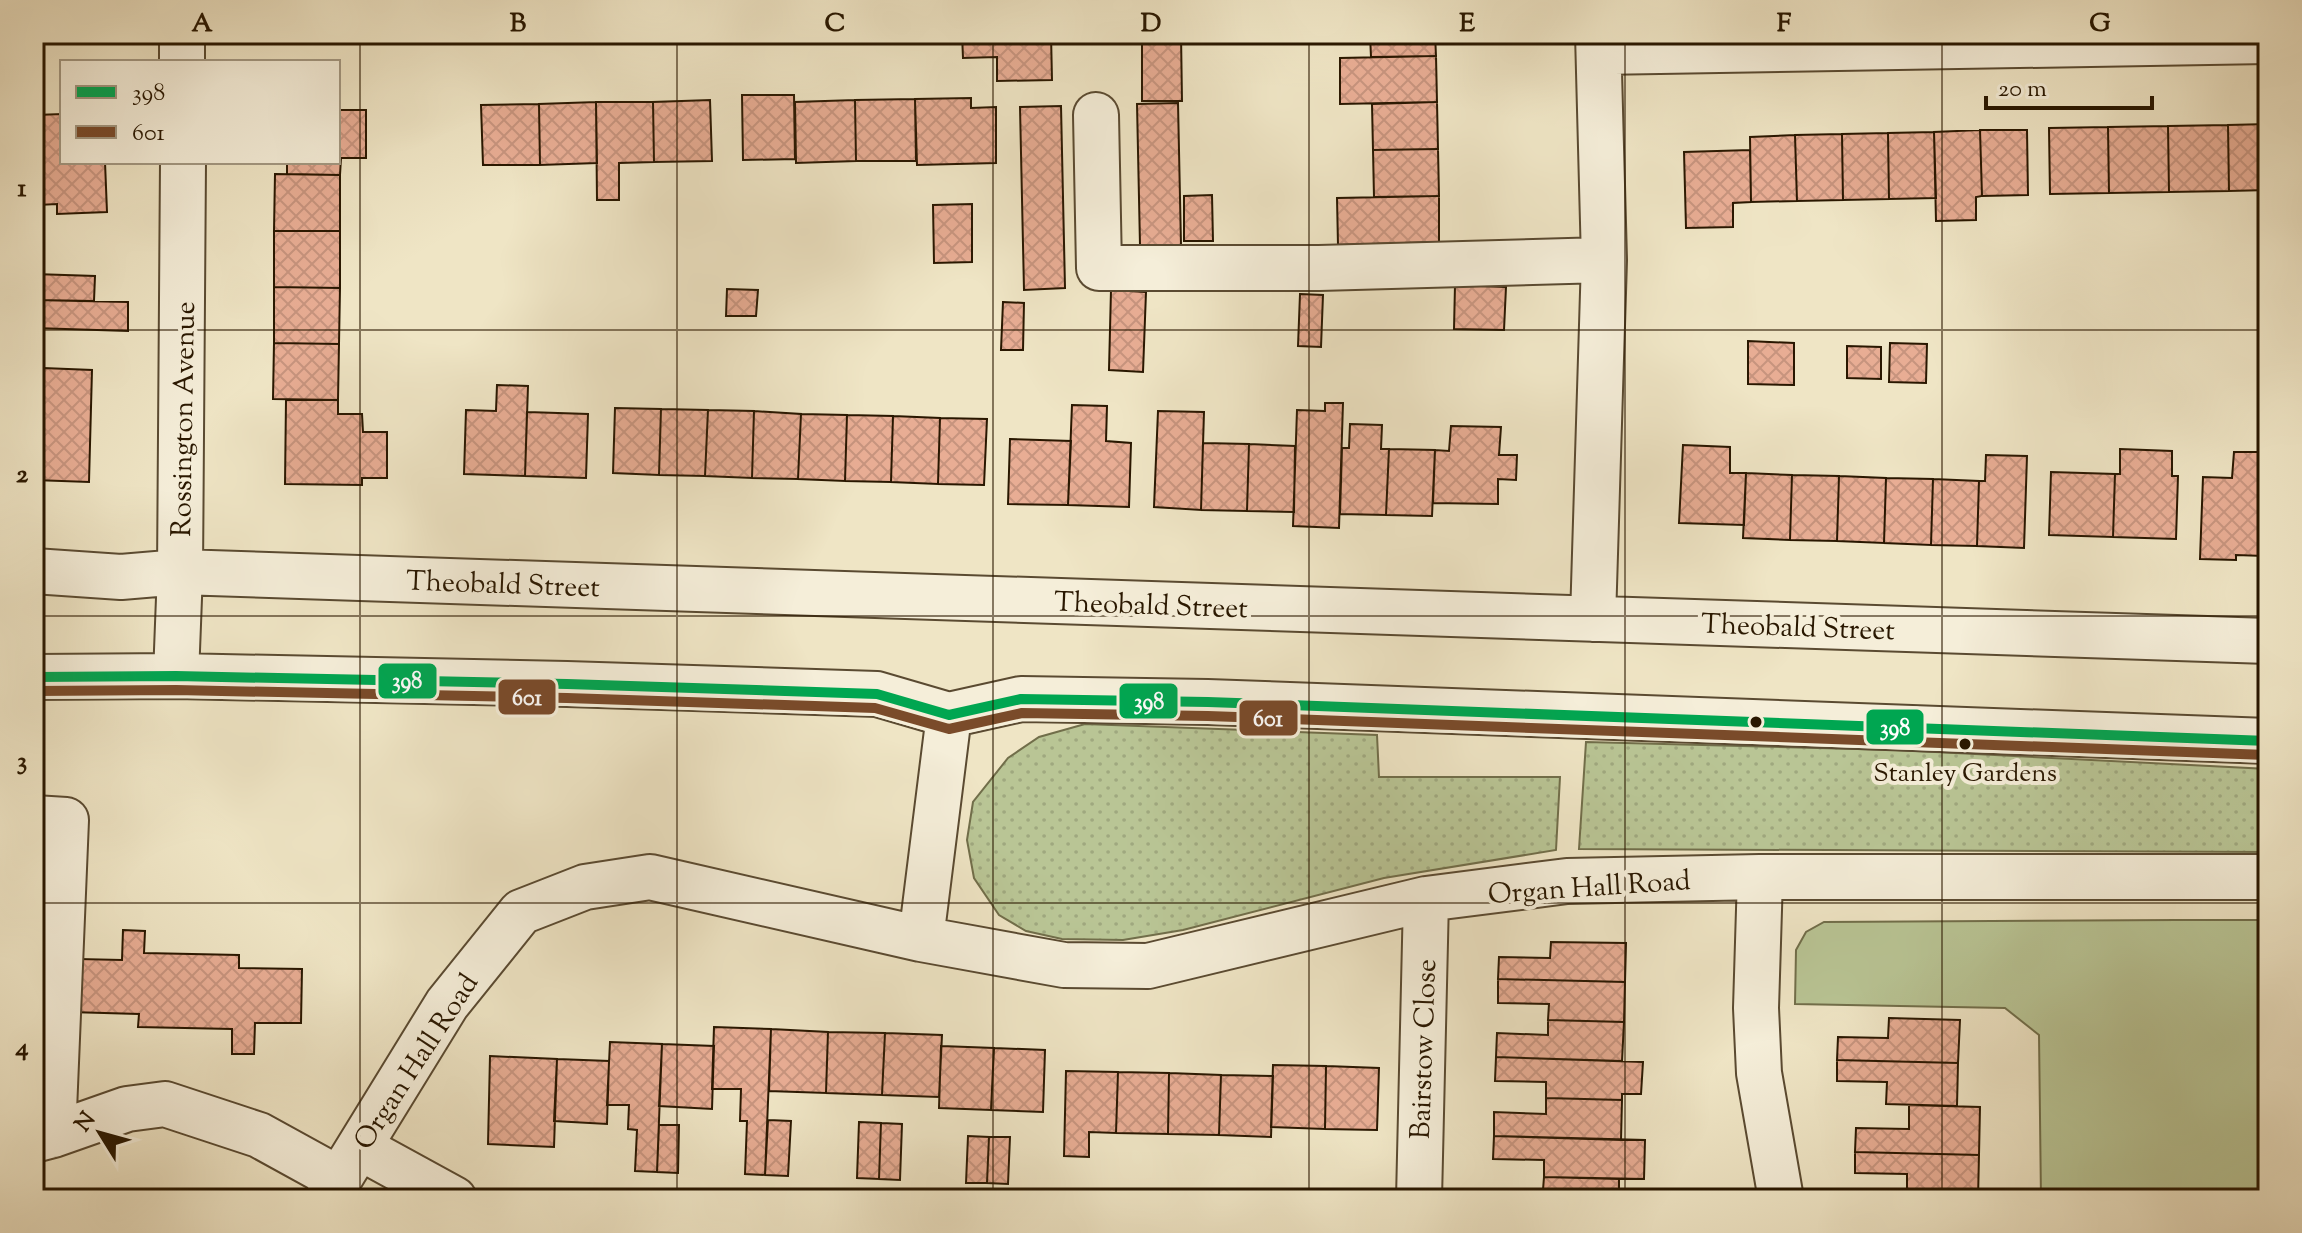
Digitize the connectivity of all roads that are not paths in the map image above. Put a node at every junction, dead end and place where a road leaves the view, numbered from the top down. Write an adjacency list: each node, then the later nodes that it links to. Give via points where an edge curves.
1 (182, 34): 5 (street)
2 (2176, 38): 3 (street); 4 (street)
3 (2268, 41)
4 (1598, 43): 8 (street)
5 (182, 60)
6 (1096, 115): 8 (street, via 1099,268)
7 (183, 164): 10 (street, Rossington Avenue)
8 (1604, 260): 11 (street)
9 (34, 571): 10 (street, Theobald Street, via 121,577)
10 (180, 572): 11 (street, Theobald Street); 13 (street, Rossington Avenue)
11 (1593, 619): 12 (street, Theobald Street)
12 (2268, 641)
13 (176, 676): 14 (street); 15 (street, via 877,694)
14 (34, 677)
15 (949, 715): 16 (street, via 1021,699 1208,702); 21 (street)
16 (2268, 741)
17 (34, 818): 22 (street, via 66,820)
18 (1760, 877): 19 (street, Organ Hall Road); 20 (street, Organ Hall Road, via 1567,881); 26 (street, via 1759,1073)
19 (2268, 877)
20 (1426, 899): 21 (street, Organ Hall Road, via 1148,966 1064,965); 25 (street, Bairstow Close)
21 (921, 939): 23 (street, Organ Hall Road, via 650,877 585,887 521,912 447,1004)
22 (43, 1138): 23 (street, via 127,1109 165,1104 259,1135)
23 (341, 1175): 24 (street)
24 (454, 1199)
25 (1419, 1199)
26 (1781, 1199)

